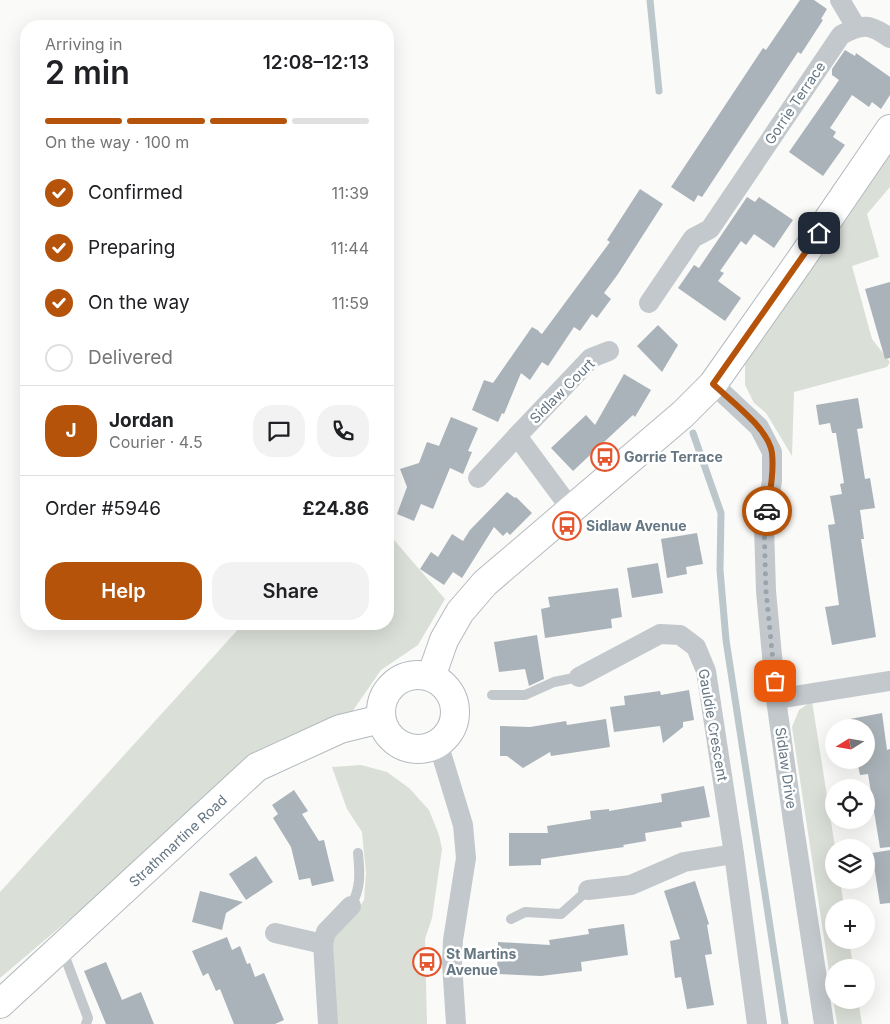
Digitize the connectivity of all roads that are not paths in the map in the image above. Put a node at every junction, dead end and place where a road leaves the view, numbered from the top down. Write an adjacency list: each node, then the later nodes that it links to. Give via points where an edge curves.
1 (840, 0): 2 (street)
2 (856, 27): 3 (street, via 876,28); 5 (street, Gorrie Terrace, via 841,35 710,229 693,238)
3 (890, 38)
4 (890, 129): 7 (street)
5 (649, 303)
6 (610, 351): 8 (street, Sidlaw Court, via 591,358)
7 (713, 384): 10 (street, via 683,414); 15 (street, Sidlaw Drive, via 759,427 772,452 772,480 764,526 766,591)
8 (517, 436): 9 (street, Sidlaw Court); 10 (street)
9 (478, 478)
10 (571, 509): 11 (street, via 485,583 460,612 444,640)
11 (431, 677): 16 (street, via 418,675 394,683 381,706); 17 (street, via 442,683 454,702 452,725)
12 (579, 677): 14 (lane, Gauldie Crescent, via 554,682 525,695); 19 (street, Gauldie Crescent, via 660,634 680,635 696,647 706,671)
13 (890, 682): 15 (street)
14 (492, 695)
15 (776, 699): 31 (street, Sidlaw Drive)
16 (381, 719): 17 (street, via 393,740 403,746 427,748); 25 (street, Strathmartine Road, via 340,730 257,768)
17 (438, 743): 29 (street, via 463,825 466,858 452,963)
18 (358, 854): 21 (lane, via 359,887)
19 (734, 854): 20 (street, via 684,862 631,885); 30 (street, Gauldie Crescent)
20 (588, 890): 22 (lane, via 561,914 524,912)
21 (351, 906): 24 (street, via 326,932)
22 (511, 919)
23 (275, 933): 24 (street)
24 (323, 944): 28 (street)
25 (61, 948): 26 (street, Strathmartine Road); 27 (lane)
26 (0, 1004)
27 (89, 1022)
28 (328, 1024)
29 (456, 1024)
30 (757, 1024)
31 (824, 1024)

